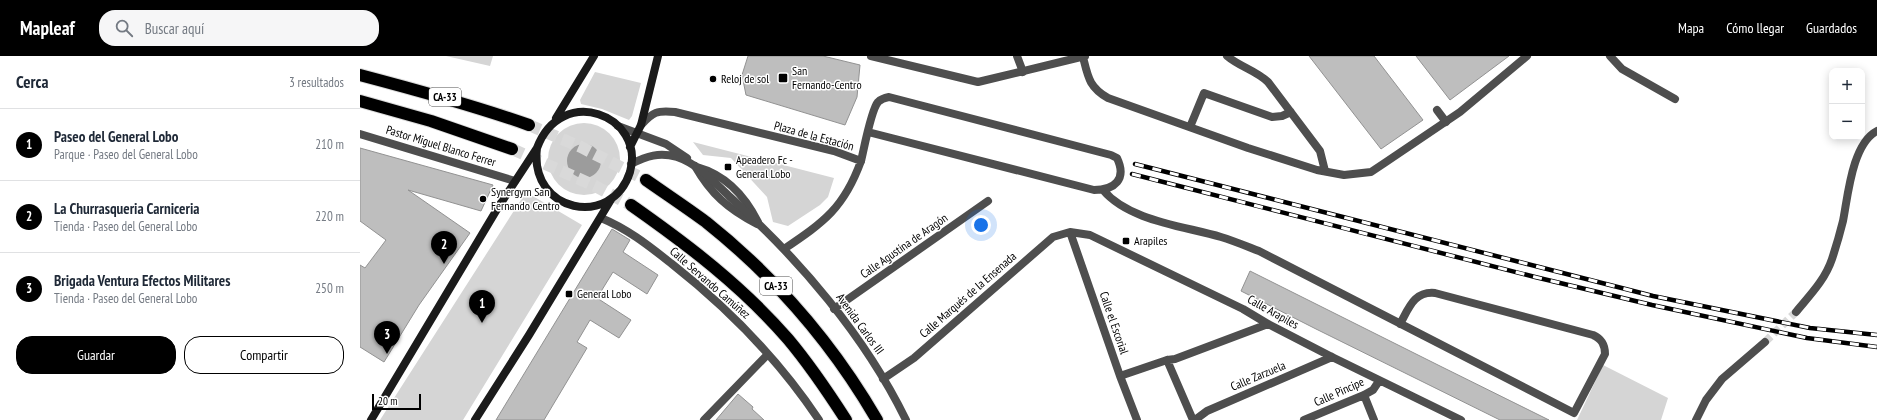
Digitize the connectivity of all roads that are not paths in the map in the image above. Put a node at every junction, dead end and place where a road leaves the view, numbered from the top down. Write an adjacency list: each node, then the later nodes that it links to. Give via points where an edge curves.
1 (594, 56): 15 (street)
2 (658, 56): 17 (street)
3 (871, 56): 9 (street, via 978,82)
4 (1017, 56): 9 (street)
5 (1228, 56): 14 (street, via 1260,74)
6 (1527, 56): 16 (street)
7 (1610, 56): 11 (street, via 1622,69)
8 (1084, 57): 9 (street); 20 (street, via 1088,77 1099,93)
9 (1024, 72)
10 (360, 75): 18 (highway, CA-33, via 463,103)
11 (1675, 99)
12 (360, 101): 27 (highway, CA-33, via 438,123)
13 (1437, 110): 16 (street)
14 (1291, 112): 20 (street, via 1272,117 1204,93); 31 (street, via 1320,151)
15 (554, 121): 19 (street, via 573,112 584,111 605,116); 26 (street, via 540,138)
16 (1446, 122): 31 (street, via 1370,172 1344,175)
17 (641, 124): 24 (street); 28 (street, Plaza de la Estación, via 660,110 675,112 834,151)
18 (529, 125)
19 (618, 126): 24 (street); 25 (street)
20 (1190, 127): 31 (street)
21 (1877, 131): 42 (street, via 1863,145 1853,172 1832,260 1820,284)
22 (868, 132): 28 (street); 34 (street, via 1094,190); 34 (street, via 878,101 894,98 1111,155 1117,158 1120,164 1120,177 1111,188)
23 (360, 134): 33 (street, Pastor Miguel Blanco Ferrer)
24 (636, 134): 25 (street); 30 (street, via 666,144 685,156)
25 (630, 147): 29 (street)
26 (536, 148): 33 (street); 35 (street, via 536,169 540,179 545,188 562,202 583,207 599,204)
27 (512, 149)
28 (861, 161): 40 (street, Plaza de la Estación, via 853,183 832,213 809,233)
29 (631, 164): 30 (street, via 642,158 660,154); 35 (street, via 626,181)
30 (692, 164): 40 (street, via 716,183)
31 (1325, 171)
32 (646, 180): 58 (highway, CA-33, via 706,222 786,296 832,350)
33 (515, 181): 53 (street)
34 (1103, 190): 44 (street, via 1116,203 1139,214 1221,237 1259,252)
35 (613, 197): 38 (street)
36 (988, 201): 41 (street, Calle Agustina de Aragón)
37 (631, 205): 57 (highway, CA-33, via 687,244 740,289 809,365)
38 (601, 218): 46 (street, Calle Servando Camúñez, via 636,236 696,283 729,312); 54 (street)
39 (1070, 232): 43 (street, Calle Arapiles, via 1090,234 1243,308); 49 (street, Calle el Escorial); 50 (street, Calle Marqués de la Ensenada, via 1053,237 914,358)
40 (784, 249): 41 (street, Avenida Carlos III)
41 (834, 309): 50 (street, Avenida Carlos III, via 863,346)
42 (1796, 312)
43 (1268, 324): 47 (street, Calle Arapiles); 48 (street)
44 (1400, 324): 44 (street, via 1574,413 1605,354 1602,340 1593,335 1435,293 1423,293 1413,300)
45 (1765, 342): 65 (street, via 1722,379 1706,400)
46 (768, 354): 55 (street); 56 (street, Calle Servando Camúñez)
47 (1332, 357): 51 (street, Calle Arapiles); 61 (street, Calle Zarzuela, via 1206,411)
48 (1167, 360): 49 (street); 61 (street)
49 (1120, 376): 60 (street, Calle el Escorial)
50 (884, 379): 59 (street, Avenida Carlos III)
51 (1379, 381): 52 (street, Calle Pincipe, via 1373,390); 64 (street, Calle Arapiles)
52 (1364, 395): 62 (street, Calle Pincipe); 63 (street)
53 (371, 420)
54 (475, 420)
55 (704, 420)
56 (818, 420)
57 (846, 420)
58 (877, 420)
59 (906, 420)
60 (1137, 420)
61 (1194, 420)
62 (1304, 420)
63 (1374, 420)
64 (1461, 420)
65 (1696, 420)

